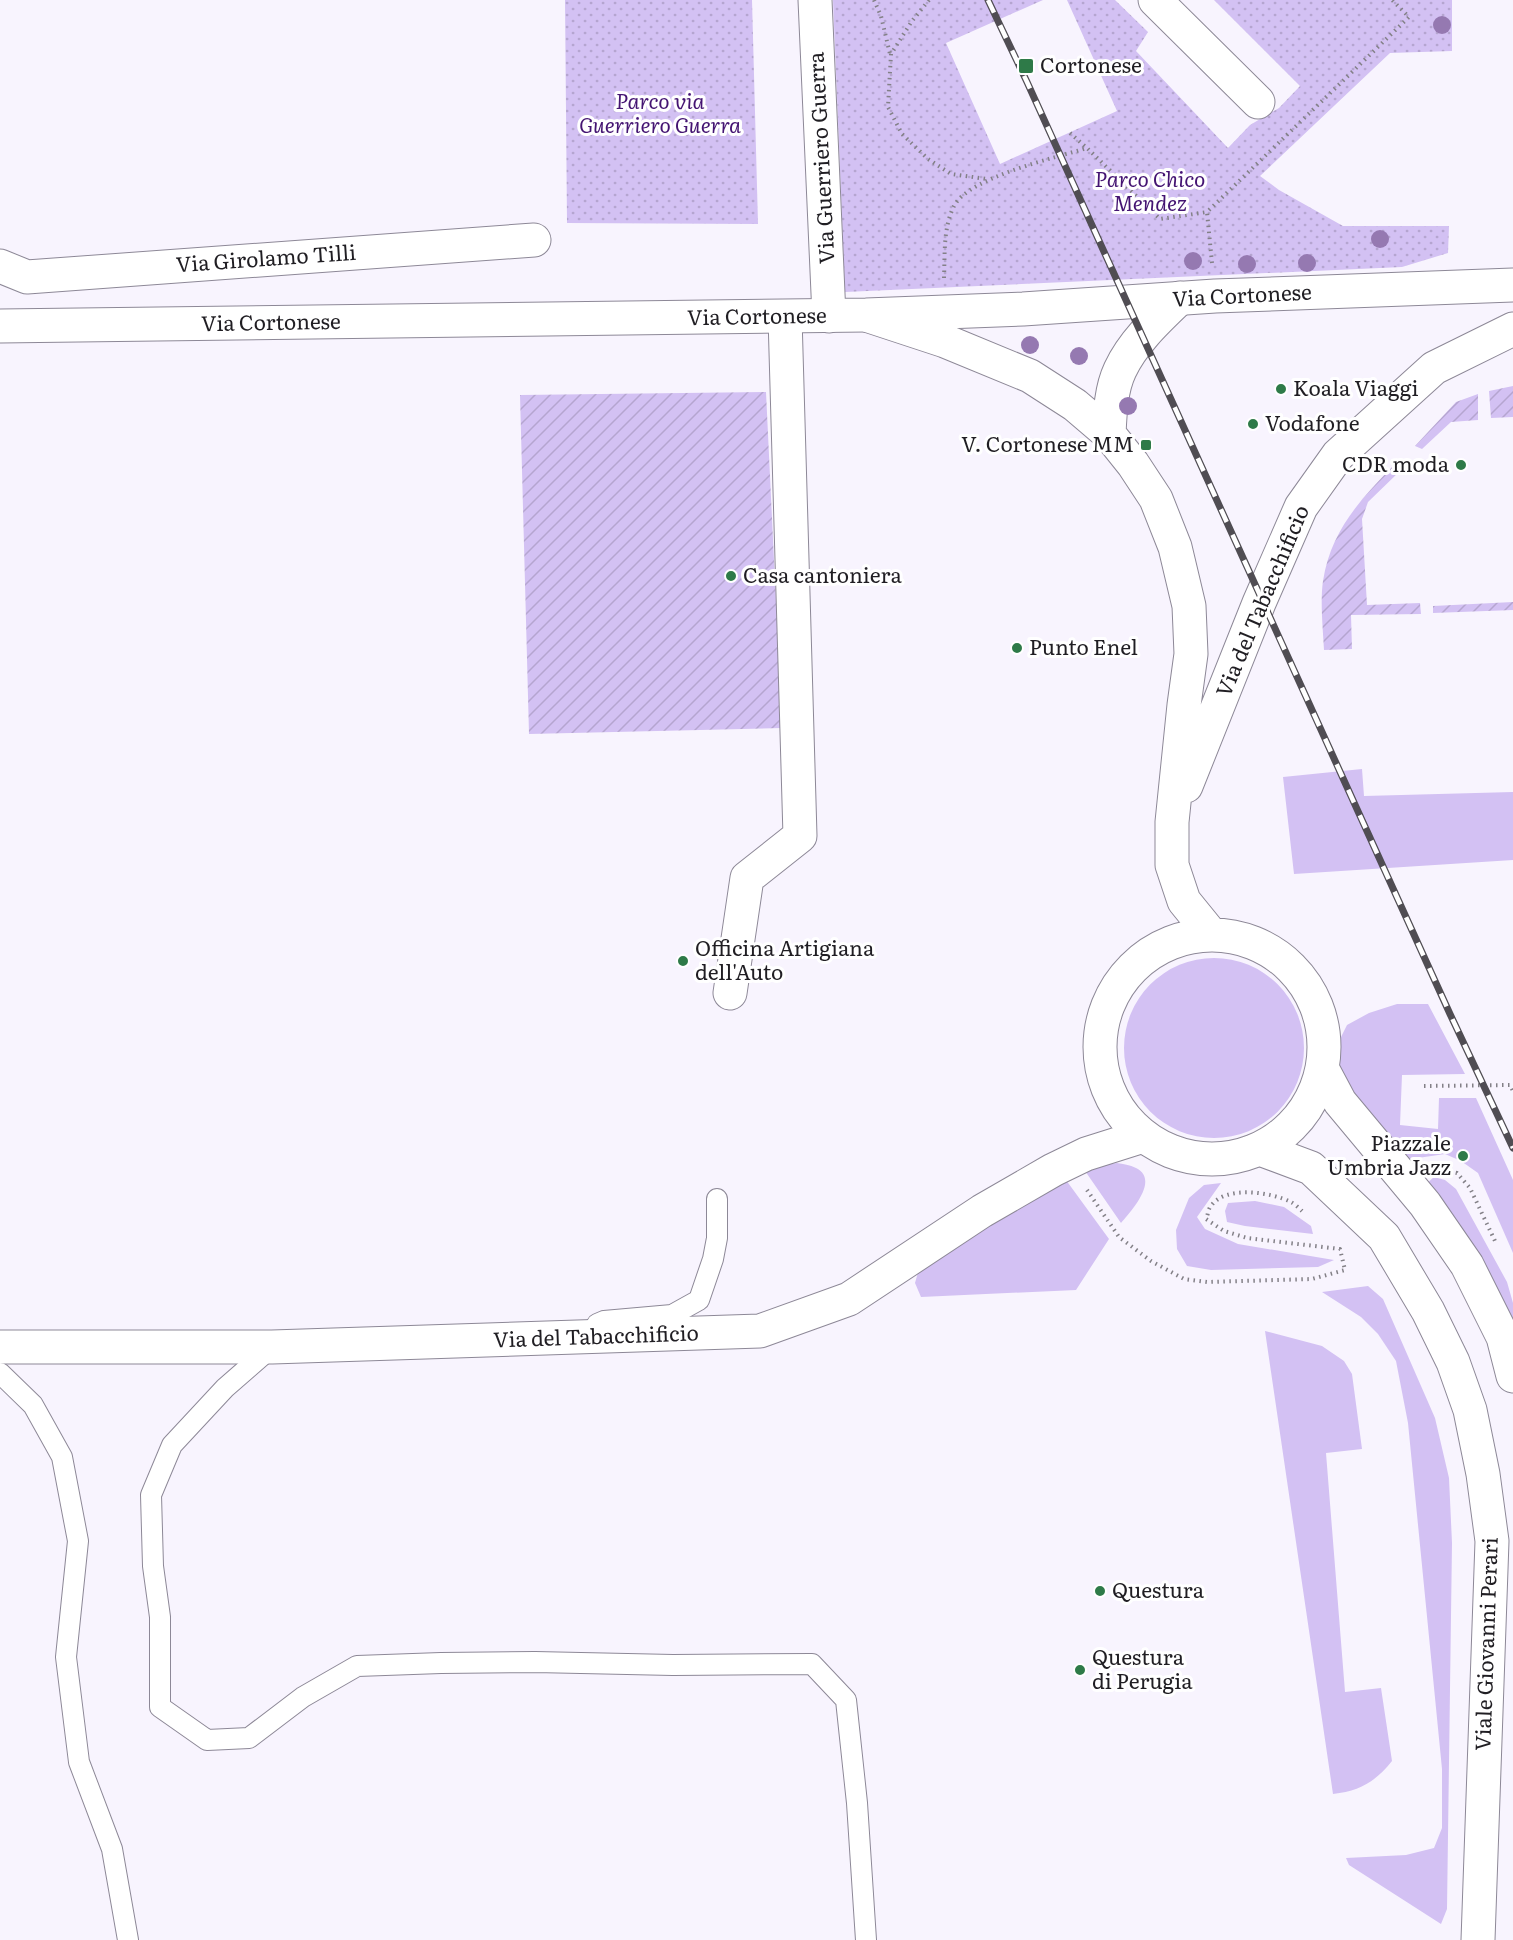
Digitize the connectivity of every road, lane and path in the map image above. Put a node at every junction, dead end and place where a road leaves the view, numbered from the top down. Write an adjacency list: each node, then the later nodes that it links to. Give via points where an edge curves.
1 (815, 0): 19 (street, Via Guerriero Guerra)
2 (874, 0): 6 (path)
3 (928, 0): 6 (path)
4 (1155, 0): 7 (street)
5 (1392, 0): 11 (path, via 1409,17)
6 (891, 54): 10 (path, via 888,107 902,134 951,174)
7 (1258, 102)
8 (1070, 133): 9 (path)
9 (1087, 148): 10 (path); 11 (path, via 1161,219)
10 (987, 179): 17 (path, via 965,192 946,227)
11 (1207, 212): 15 (path)
12 (534, 240): 13 (street, Via Girolamo Tilli, via 27,277)
13 (0, 266)
14 (1513, 285): 15 (street, Via Cortonese)
15 (1215, 296): 16 (street, Via Cortonese)
16 (1180, 298): 17 (street, Via Cortonese); 23 (street, via 1155,321 1119,371)
17 (942, 313): 18 (street, Via Cortonese)
18 (866, 315): 19 (street, Via Cortonese); 23 (street, Via del Tabacchificio, via 945,341 1030,376 1075,405)
19 (829, 316): 20 (street, Via Cortonese)
20 (785, 317): 21 (street, Via Cortonese); 26 (street, via 800,836 747,878)
21 (0, 326)
22 (1513, 329): 24 (street, Via del Tabacchificio, via 1434,368 1338,455 1301,507)
23 (1109, 434): 24 (street, Via del Tabacchificio, via 1156,499 1175,547 1189,606 1191,654)
24 (1172, 822): 25 (street, Via del Tabacchificio, via 1172,865 1184,901)
25 (1210, 933): 27 (street, via 1254,941 1292,966 1312,993 1323,1024); 30 (street, via 1165,943 1127,970 1104,1011 1098,1057 1112,1102)
26 (730, 993)
27 (1323, 1070): 31 (street, via 1311,1102 1289,1130); 39 (street, via 1340,1102 1425,1204 1467,1265 1503,1337)
28 (1424, 1086): 29 (path, via 1510,1085)
29 (1513, 1091)
30 (1143, 1136): 31 (street, via 1171,1152 1203,1160 1232,1158); 32 (street, Via del Tabacchificio)
31 (1260, 1149): 42 (street, Viale Giovanni Perari, via 1311,1168 1384,1237 1428,1311 1453,1362 1470,1410 1492,1541)
32 (1068, 1163): 34 (path, via 1119,1237 1184,1279 1312,1279 1345,1270 1340,1249 1246,1238 1224,1231 1206,1219 1210,1206 1222,1195 1242,1192 1291,1202); 35 (street, Via del Tabacchificio, via 982,1211 849,1299 760,1331)
33 (717, 1200): 35 (lane, via 717,1238 699,1300 672,1314 604,1321)
34 (1309, 1216)
35 (564, 1338): 37 (street, Via del Tabacchificio)
36 (0, 1347): 37 (street, Via del Tabacchificio)
37 (272, 1347): 41 (lane, via 225,1388 172,1444 152,1494 153,1566 160,1617 160,1707 207,1740 249,1738 303,1697 357,1666 523,1662 812,1664 846,1700)
38 (0, 1373): 40 (lane, via 33,1405 62,1457 78,1541 66,1657 79,1762 112,1849)
39 (1513, 1376)
40 (128, 1940)
41 (866, 1940)
42 (1478, 1940)

